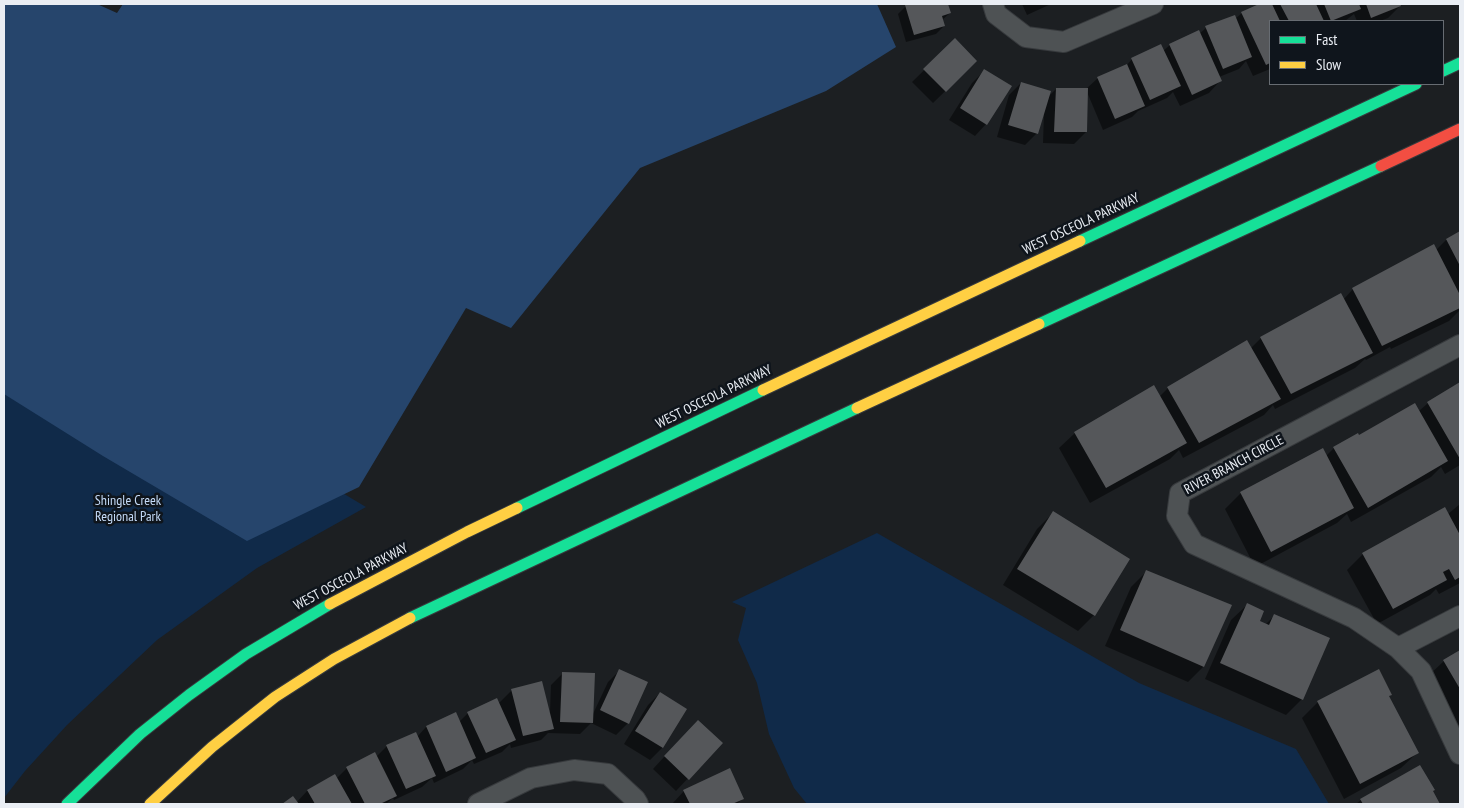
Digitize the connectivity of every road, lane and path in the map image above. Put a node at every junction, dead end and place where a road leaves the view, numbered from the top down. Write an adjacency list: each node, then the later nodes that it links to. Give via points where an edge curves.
1 (993, 4): 2 (street, via 996,14 1026,37 1064,42)
2 (1153, 4)
3 (1460, 63): 4 (main road)
4 (1444, 71)
5 (1414, 85): 11 (main road, WEST OSCEOLA PARKWAY, via 778,382 467,532 317,611 246,654 189,695 140,734)
6 (1460, 129): 12 (main road, via 394,626 275,697 212,747)
7 (1460, 345): 9 (street, RIVER BRANCH CIRCLE, via 1180,493 1177,516 1194,544 1354,618)
8 (1460, 616): 9 (street)
9 (1398, 648): 10 (street, RIVER BRANCH CIRCLE, via 1422,671)
10 (1460, 754)
11 (67, 804)
12 (150, 804)
13 (478, 804): 14 (street, via 531,778 574,770 608,774)
14 (638, 804)

